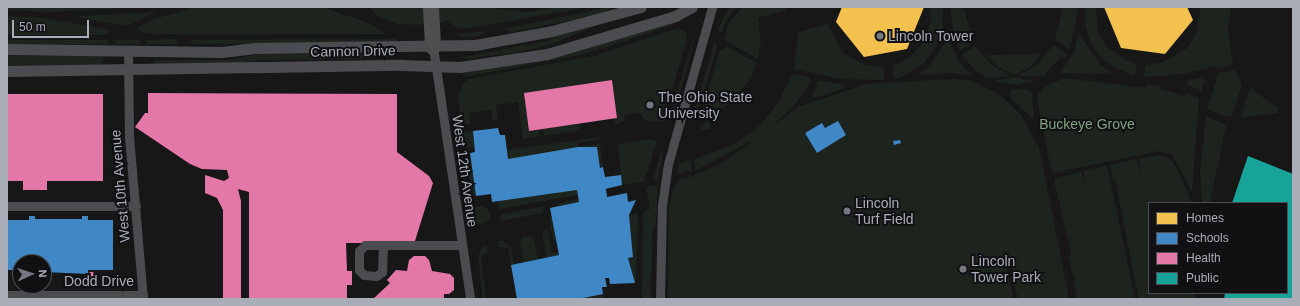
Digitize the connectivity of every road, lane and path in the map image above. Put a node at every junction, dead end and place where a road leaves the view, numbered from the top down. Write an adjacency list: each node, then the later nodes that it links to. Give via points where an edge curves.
1 (431, 7): 5 (highway)
2 (641, 7): 5 (street, Cannon Drive, via 544,33 475,45)
3 (692, 7): 8 (street, Cannon Drive, via 675,16 547,54 460,67)
4 (712, 7): 18 (street, via 668,164 662,205)
5 (433, 47): 7 (street, Cannon Drive, via 255,48 222,52); 8 (street, West 12th Avenue)
6 (7, 49): 7 (street, Cannon Drive)
7 (128, 50): 10 (street, West 10th Avenue)
8 (436, 66): 10 (street, Cannon Drive); 13 (street, West 12th Avenue)
9 (7, 71): 10 (street, Cannon Drive)
10 (128, 71): 12 (street, West 10th Avenue, via 129,136)
11 (7, 206): 12 (street)
12 (136, 206): 16 (street, West 10th Avenue)
13 (462, 244): 14 (street); 17 (street, West 12th Avenue)
14 (383, 245)
15 (7, 295): 16 (street, Dodd Drive)
16 (143, 297)
17 (470, 299)
18 (660, 299)

